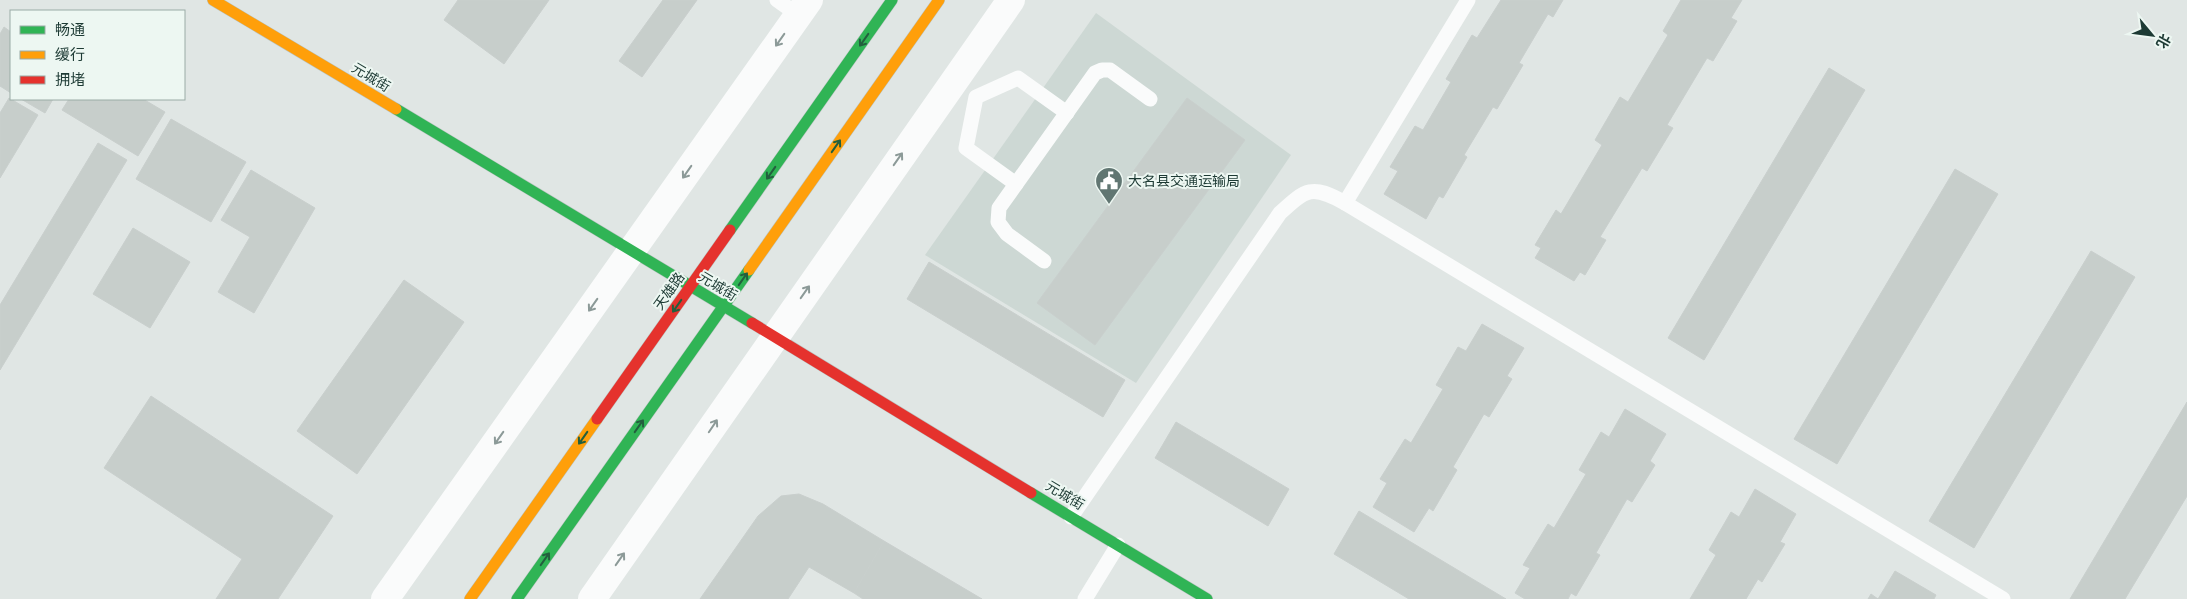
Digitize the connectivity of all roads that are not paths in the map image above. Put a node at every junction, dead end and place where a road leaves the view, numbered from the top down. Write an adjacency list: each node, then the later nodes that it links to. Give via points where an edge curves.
1 (213, 0): 11 (main road, 元城街)
2 (892, 0): 13 (main road, 天雄路, one-way to 13)
3 (939, 0): 14 (main road, one-way to 3)
4 (1011, 0): 15 (street, one-way to 4)
5 (1468, 0): 10 (lane)
6 (795, 5): 11 (street, one-way to 11)
7 (1150, 99): 8 (lane, via 1110,70 1102,70 1095,73)
8 (1067, 113): 9 (lane); 9 (lane, via 1018,78 976,98 966,148)
9 (1016, 184): 12 (lane, via 999,208 998,222 1007,234)
10 (1345, 203): 16 (lane, via 1314,191 1300,194 1280,213); 24 (lane)
11 (631, 250): 13 (main road, 元城街); 18 (street, one-way to 18)
12 (1044, 261)
13 (690, 286): 14 (main road, 元城街); 19 (main road, 天雄路, one-way to 19)
14 (723, 306): 15 (main road, 元城街); 20 (main road, one-way to 14)
15 (774, 337): 16 (main road, 元城街); 21 (street, one-way to 15)
16 (1072, 517): 17 (main road, 元城街)
17 (1118, 545): 22 (lane); 23 (main road, 元城街)
18 (385, 599)
19 (470, 599)
20 (517, 599)
21 (592, 599)
22 (1084, 599)
23 (1207, 599)
24 (2003, 599)

